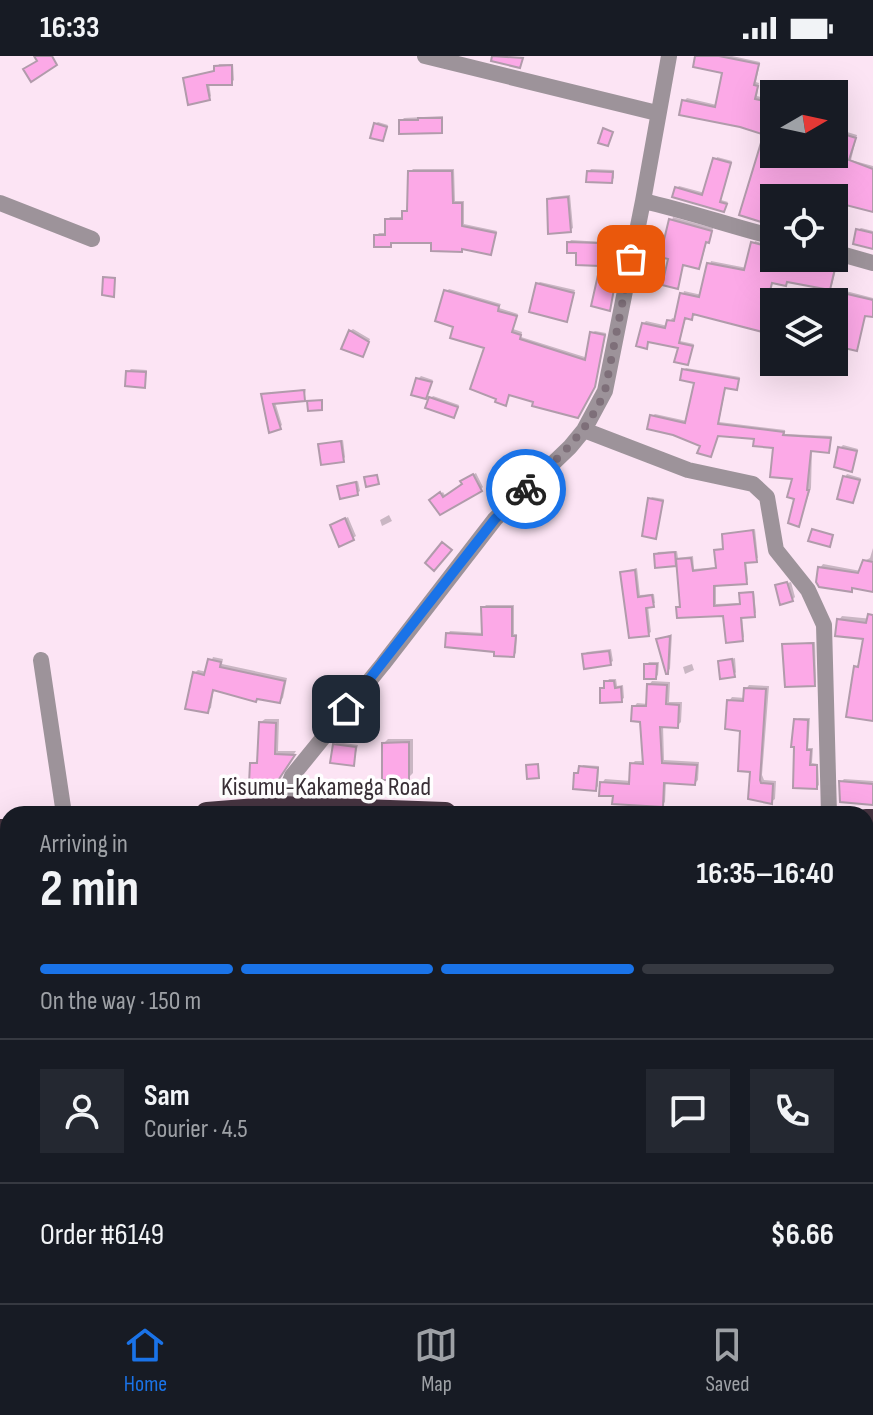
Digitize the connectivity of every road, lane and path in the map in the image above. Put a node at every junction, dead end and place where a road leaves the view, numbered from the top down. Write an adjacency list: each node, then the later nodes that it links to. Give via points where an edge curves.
1 (425, 56): 3 (street)
2 (669, 56): 3 (street)
3 (657, 113): 4 (street)
4 (643, 201): 6 (street); 10 (street, via 605,391)
5 (0, 203): 7 (street)
6 (760, 234)
7 (92, 239)
8 (848, 256): 9 (street)
9 (873, 263)
10 (584, 430): 13 (street, via 495,519 292,776); 14 (street, via 688,470 753,484 767,497 776,550 808,590 824,625)
11 (41, 660): 12 (street)
12 (63, 806)
13 (281, 806)
14 (829, 806)

